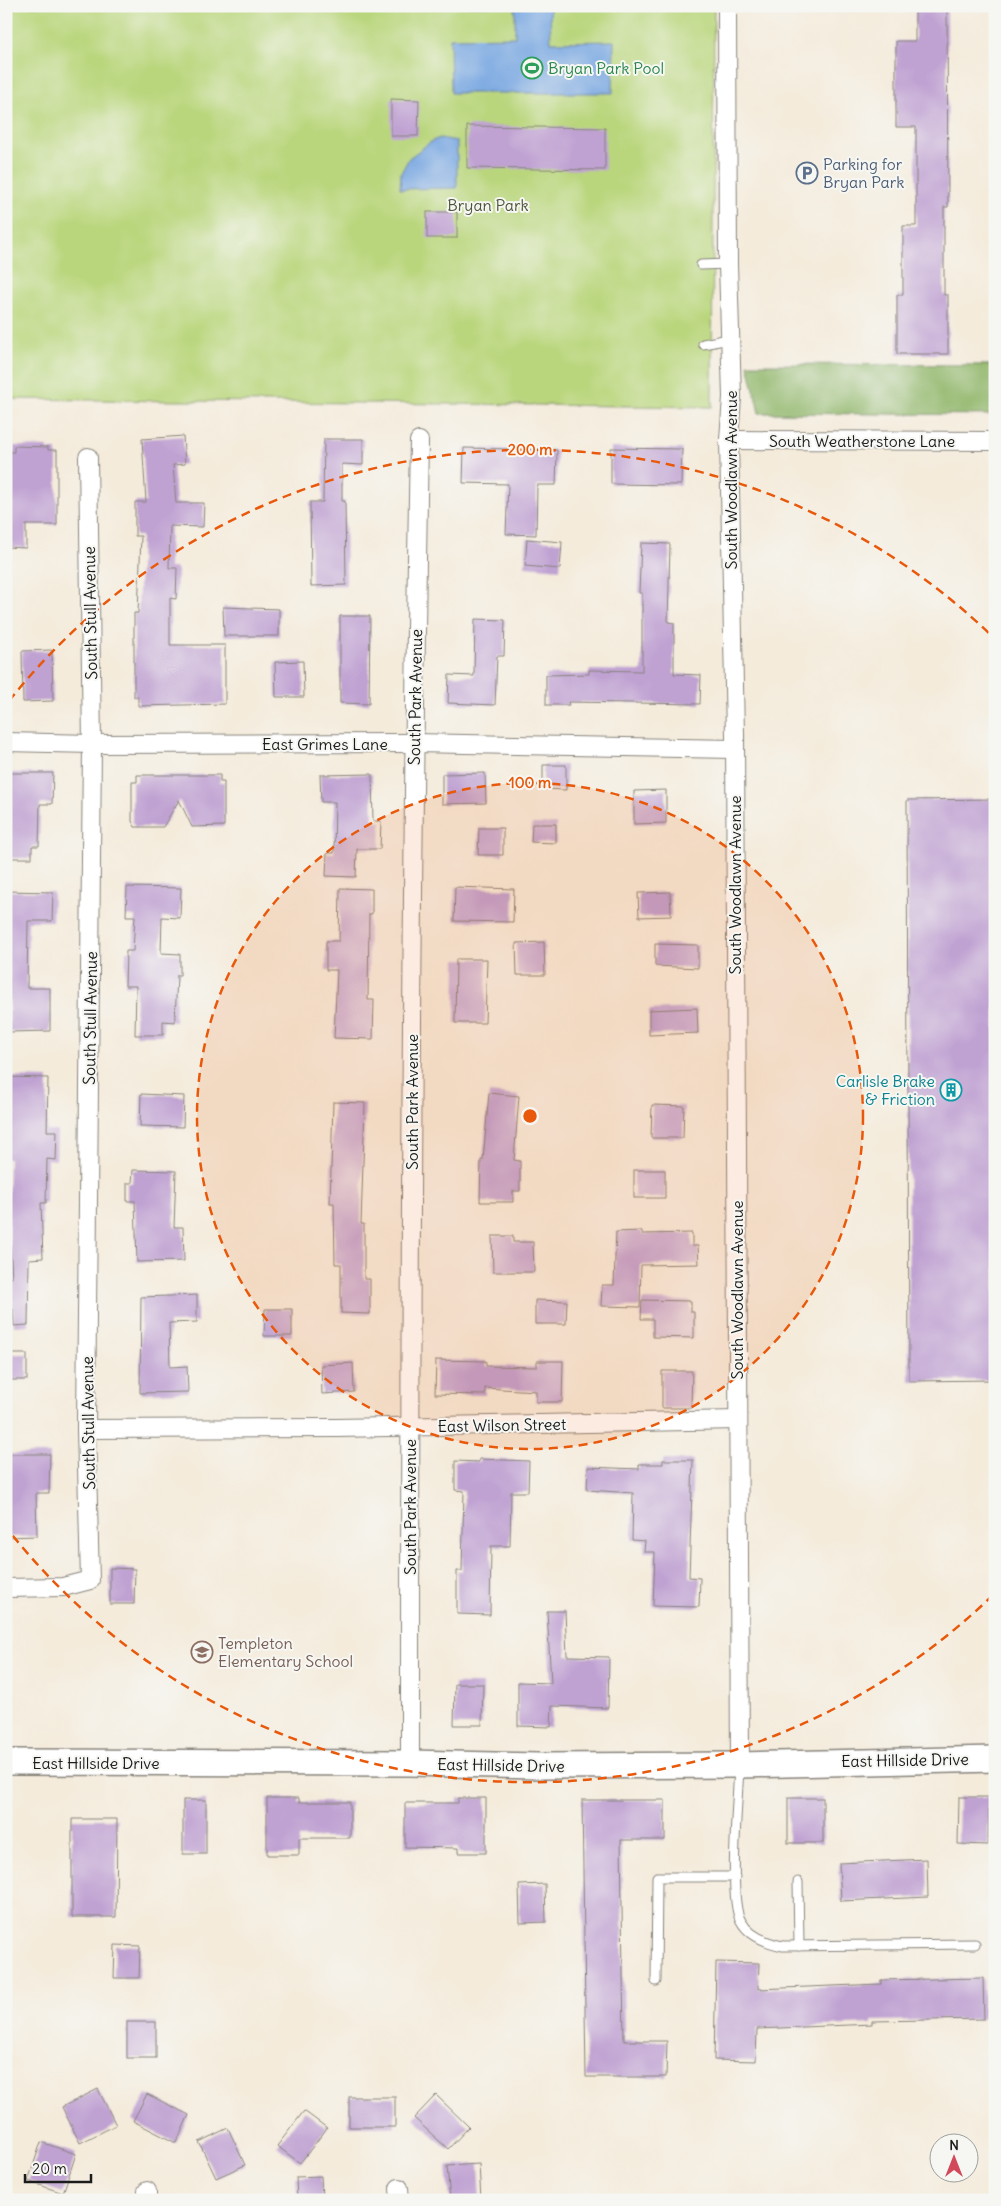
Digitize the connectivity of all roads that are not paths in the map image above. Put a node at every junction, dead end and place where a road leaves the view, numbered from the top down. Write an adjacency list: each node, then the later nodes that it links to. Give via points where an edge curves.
1 (727, 6): 2 (street, South Woodlawn Avenue)
2 (728, 264): 3 (lane); 4 (street, South Woodlawn Avenue)
3 (701, 265)
4 (730, 339): 5 (lane); 6 (street, South Woodlawn Avenue)
5 (703, 344)
6 (730, 440): 8 (street, South Weatherstone Lane); 13 (street, South Woodlawn Avenue)
7 (419, 441): 12 (street, South Park Avenue)
8 (995, 441)
9 (88, 456): 11 (street, South Stull Avenue)
10 (6, 742): 11 (street, East Grimes Lane)
11 (92, 744): 12 (street, East Grimes Lane); 16 (street, South Stull Avenue)
12 (414, 744): 13 (street, East Grimes Lane); 15 (street, South Park Avenue)
13 (734, 749): 14 (street, South Woodlawn Avenue)
14 (738, 1420): 15 (street, East Wilson Street); 21 (street, South Woodlawn Avenue)
15 (410, 1427): 16 (street, East Wilson Street); 20 (street, South Park Avenue)
16 (86, 1430): 17 (street, South Stull Avenue, via 90,1580 63,1587)
17 (6, 1588)
18 (995, 1759): 21 (main road, East Hillside Drive)
19 (6, 1762): 20 (main road, East Hillside Drive)
20 (410, 1763): 21 (main road, East Hillside Drive, via 540,1766)
21 (740, 1764): 22 (lane)
22 (735, 1876): 25 (lane, via 740,1921 759,1938 772,1944); 26 (lane, via 657,1877)
23 (798, 1882): 25 (lane)
24 (975, 1944): 25 (lane)
25 (799, 1946)
26 (656, 1981)

